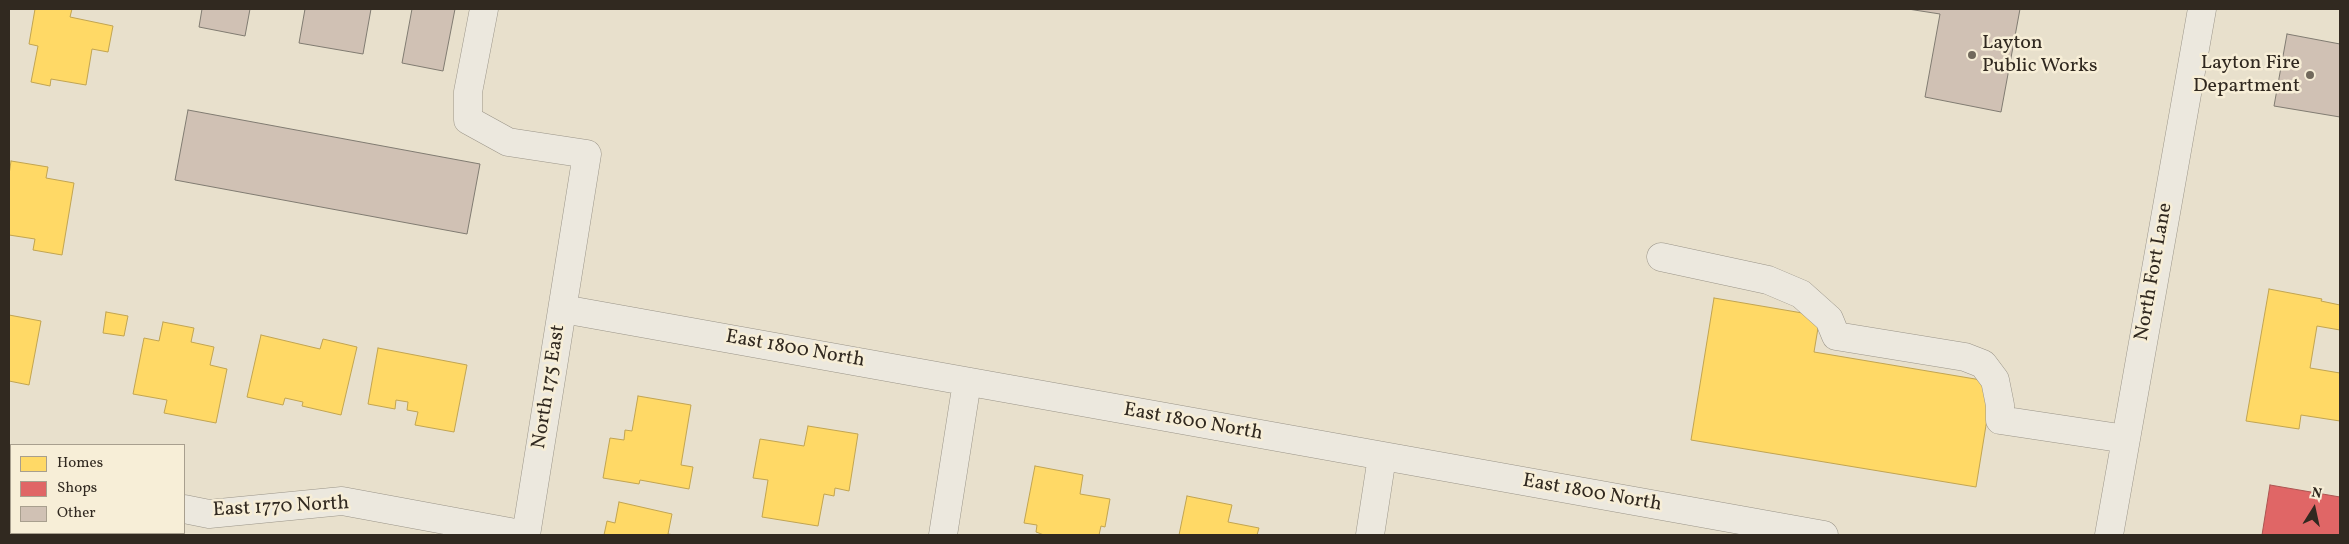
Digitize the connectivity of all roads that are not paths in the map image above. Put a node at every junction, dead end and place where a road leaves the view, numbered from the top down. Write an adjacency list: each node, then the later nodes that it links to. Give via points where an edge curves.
1 (484, 9): 4 (street, North 175 East, via 468,92 468,120 508,142 587,154)
2 (2202, 9): 6 (street, North Fort Lane)
3 (1661, 258): 6 (street, via 1768,280 1801,294 1829,319 1836,336 1965,357 1983,364 1995,380 2000,420)
4 (562, 309): 5 (street, East 1800 North); 9 (street, North 175 East)
5 (967, 382): 7 (street, East 1800 North); 10 (street)
6 (2126, 439): 13 (street, North Fort Lane)
7 (1382, 457): 11 (street); 12 (street, East 1800 North)
8 (185, 509): 9 (street, East 1770 North, via 209,514 342,501)
9 (526, 535)
10 (942, 535)
11 (1370, 535)
12 (1824, 535)
13 (2109, 535)

